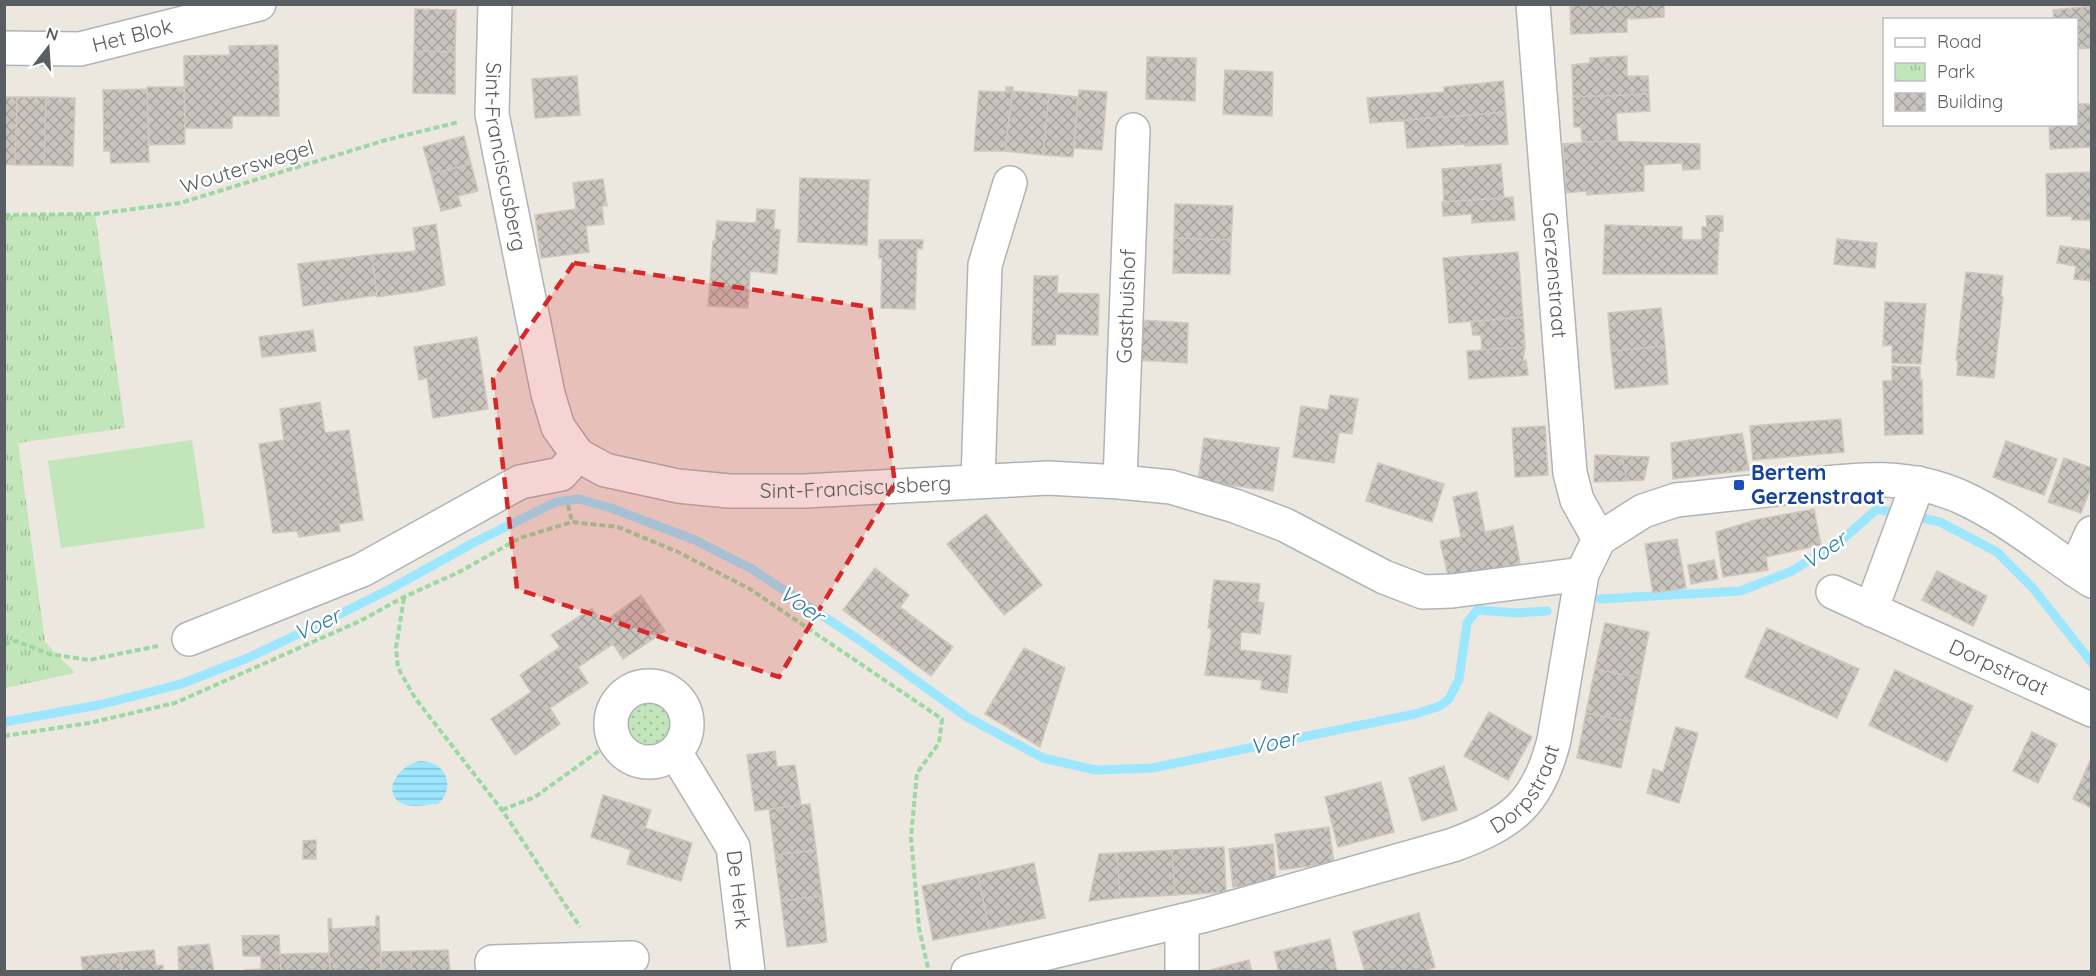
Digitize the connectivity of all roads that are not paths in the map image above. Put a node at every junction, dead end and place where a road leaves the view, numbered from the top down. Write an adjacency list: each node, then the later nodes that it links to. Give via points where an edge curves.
1 (259, 4): 4 (street, Het Blok, via 80,49)
2 (495, 4): 7 (street, Sint-Franciscusberg, via 492,114 548,394 558,427)
3 (1533, 4): 12 (street, Gerzenstraat, via 1570,473 1577,500)
4 (4, 48)
5 (1133, 130): 9 (street, Gasthuishof)
6 (1010, 183): 8 (street, via 984,265)
7 (578, 455): 8 (street, Sint-Franciscusberg, via 605,470 678,486 729,491 805,491); 17 (street, via 561,474 520,482 362,570)
8 (978, 481): 9 (street, Sint-Franciscusberg, via 1048,478)
9 (1120, 482): 13 (street, Sint-Franciscusberg, via 1171,487 1234,506 1285,525 1384,578 1423,592)
10 (1915, 490): 12 (street, via 1897,479 1860,479 1676,500 1643,511); 14 (street, via 1951,493 1981,508); 16 (street)
11 (2091, 532): 14 (street)
12 (1599, 539): 13 (street, Dorpstraat)
13 (1581, 574): 20 (street, Dorpstraat, via 1554,740 1541,782 1522,806 1491,830 1453,845)
14 (2083, 576)
15 (1833, 592): 16 (street, Dorpstraat)
16 (1871, 609): 18 (street, Dorpstraat)
17 (189, 639)
18 (2091, 710)
19 (675, 752): 19 (street, via 660,761 630,758 614,740 611,725 617,703 632,691 652,686 668,691 678,700 687,719 686,735); 23 (street, De Herk, via 733,847)
20 (1182, 921): 24 (street, Dorpstraat); 25 (street)
21 (632, 958): 22 (street, via 492,962)
22 (493, 972)
23 (748, 972)
24 (968, 972)
25 (1182, 972)

